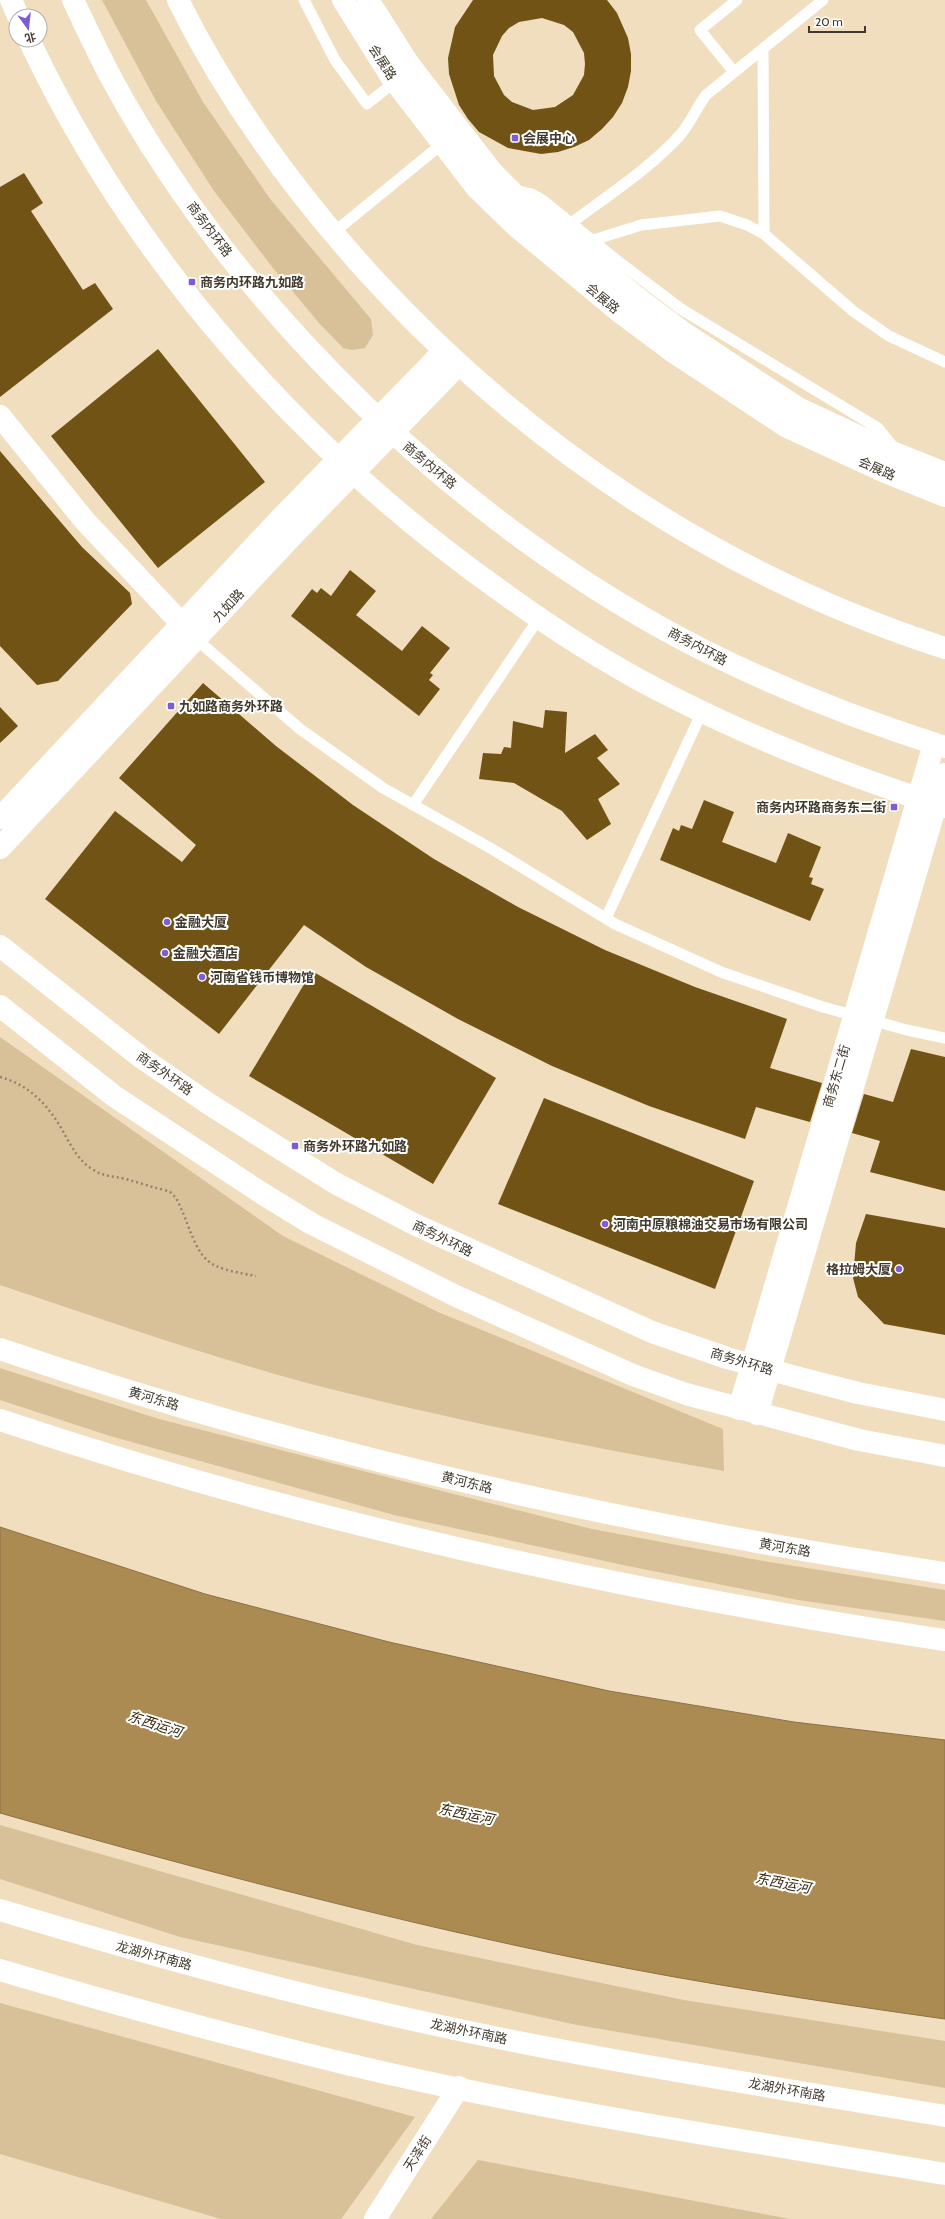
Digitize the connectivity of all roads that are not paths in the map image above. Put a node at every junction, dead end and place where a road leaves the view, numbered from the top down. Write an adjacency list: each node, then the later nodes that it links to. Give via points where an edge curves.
1 (73, 0): 18 (street, 商务内环路, via 120,93 170,175 205,224 269,304 343,385)
2 (178, 0): 12 (street, via 199,41 249,122)
3 (304, 0): 19 (lane, via 335,60 367,104 392,84 477,174 494,185 532,194 545,202 681,309 878,428)
4 (343, 0): 11 (street, 会展路, via 390,75)
5 (368, 0): 14 (street, 会展路, via 408,63 492,172 530,210)
6 (737, 0): 10 (lane, via 700,30)
7 (823, 0): 9 (lane)
8 (33, 48): 20 (street, via 66,114 123,207 159,257 226,341 302,425)
9 (763, 50): 10 (lane); 13 (lane)
10 (734, 72): 14 (lane, via 706,95 683,132 666,150)
11 (442, 144): 12 (lane); 22 (street, 会展路, via 476,186 516,226 621,313 672,351 788,427)
12 (333, 233): 15 (street, via 411,320)
13 (764, 234): 14 (lane, via 720,216 641,225); 16 (lane, via 853,311 889,336)
14 (566, 239): 19 (street, 会展路, via 684,333 765,388 798,408)
15 (451, 358): 18 (street, 九如路); 25 (street, via 576,460 649,510 801,592 863,619)
16 (945, 362)
17 (0, 416): 24 (street, via 85,521)
18 (385, 426): 20 (street, 九如路); 27 (street, 商务内环路, via 434,469 520,536 598,589 648,619 762,678 828,706)
19 (899, 455): 21 (street, 会展路)
20 (346, 466): 23 (street, via 438,545); 24 (street, 九如路)
21 (945, 473)
22 (945, 496)
23 (539, 618): 26 (street, via 619,668); 30 (lane)
24 (189, 631): 30 (lane, via 300,728 383,788); 31 (street, 九如路); 32 (street, 九如路)
25 (945, 648)
26 (702, 712): 29 (street, via 806,759); 33 (lane)
27 (940, 746): 29 (street, 商务东二街)
28 (945, 774): 29 (street, 商务东二街)
29 (933, 803): 36 (street, 商务东二街)
30 (413, 805): 33 (lane)
31 (0, 818)
32 (0, 848)
33 (606, 918): 36 (lane, via 721,972 823,1007)
34 (0, 946): 39 (street, 商务外环路, via 142,1058 209,1104 335,1183 416,1225 652,1332)
35 (0, 1006): 41 (street, via 114,1096 312,1224 456,1296 619,1369 686,1394)
36 (864, 1018): 37 (lane); 39 (street, 商务东二街)
37 (945, 1038)
38 (0, 1349): 44 (street, 黄河东路, via 92,1380 330,1448 490,1488 719,1535)
39 (761, 1367): 40 (street, 商务外环路, via 858,1393); 41 (street, 商务东二街)
40 (945, 1410)
41 (748, 1412): 43 (street, via 859,1440)
42 (0, 1420): 45 (street, via 77,1446 312,1513 483,1554 643,1589)
43 (945, 1456)
44 (945, 1573)
45 (945, 1640)
46 (0, 1910): 49 (street, 龙湖外环南路, via 139,1952 362,2008 628,2062)
47 (0, 1970): 48 (street, via 124,2007 236,2036 349,2064)
48 (459, 2087): 50 (street, via 625,2120); 51 (street, 天泽街)
49 (945, 2116)
50 (945, 2174)
51 (375, 2219)

